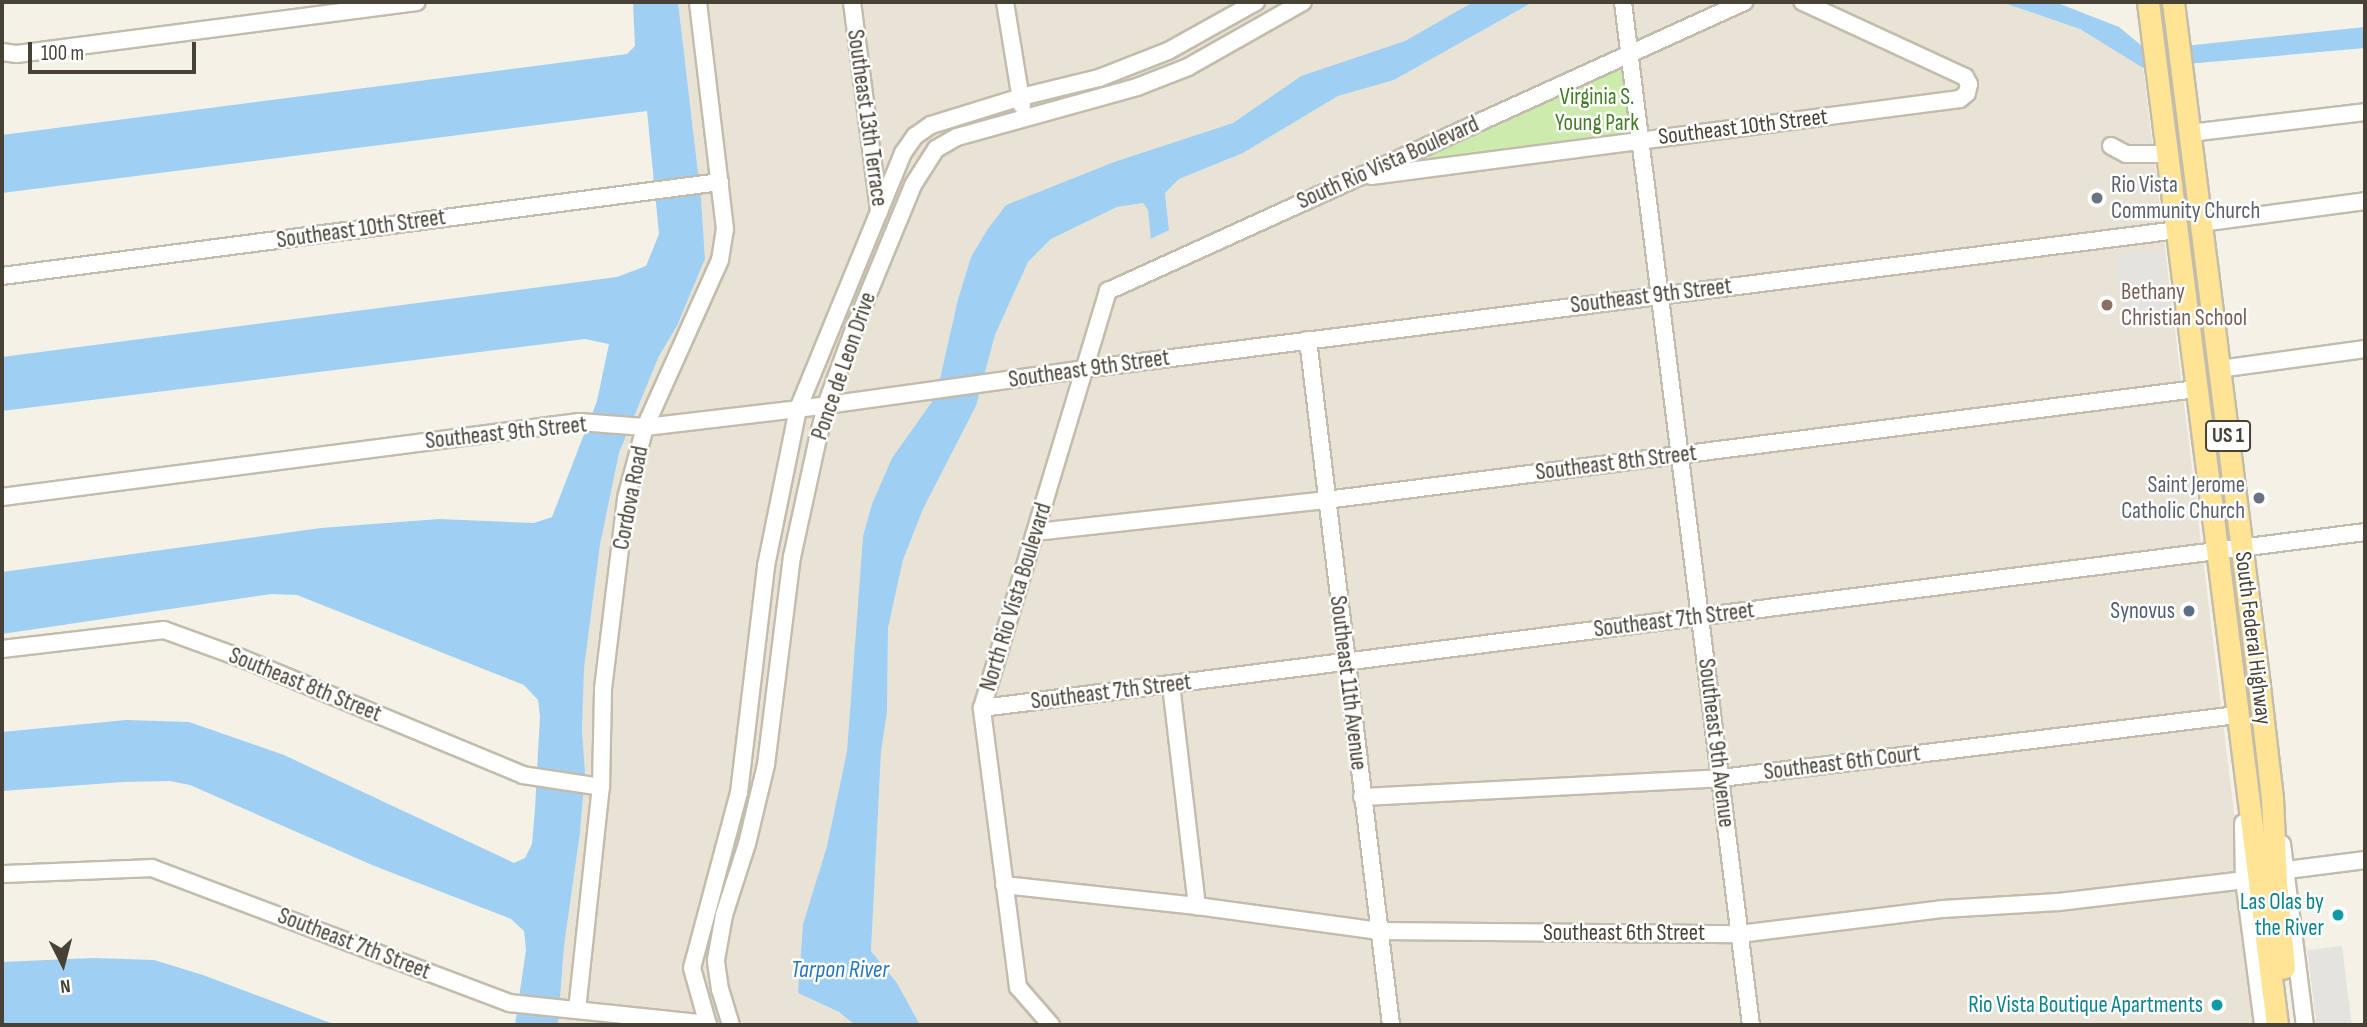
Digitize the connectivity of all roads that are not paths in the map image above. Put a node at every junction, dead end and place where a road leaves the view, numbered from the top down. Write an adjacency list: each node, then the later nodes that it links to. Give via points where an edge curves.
1 (417, 2): 12 (street, via 17,54)
2 (698, 2): 24 (street, Cordova Road)
3 (852, 2): 27 (street, Southeast 13th Terrace)
4 (1005, 2): 14 (street)
5 (1256, 2): 14 (street, Ponce de Leon Drive, via 1168,51 1099,78)
6 (1303, 2): 16 (street, Ponce de Leon Drive, via 1188,67 1109,97)
7 (1623, 2): 13 (street, Southeast 9th Avenue)
8 (1744, 2): 13 (street, South Rio Vista Boulevard)
9 (1803, 2): 18 (street, Southeast 10th Street, via 1965,77 1967,93 1960,99)
10 (2148, 2): 21 (main road, US 1)
11 (2173, 2): 17 (main road, South Federal Highway / US 1)
12 (2, 52)
13 (1630, 56): 18 (street, Southeast 9th Avenue); 19 (street, South Rio Vista Boulevard)
14 (1021, 97): 16 (street); 27 (street, Ponce de Leon Drive, via 954,116 915,136 903,153)
15 (2365, 112): 17 (street)
16 (1024, 119): 29 (street, Ponce de Leon Drive, via 957,137 936,149)
17 (2190, 133): 28 (main road, South Federal Highway / US 1)
18 (1641, 140): 22 (street, Southeast 10th Street); 33 (street, Southeast 9th Avenue)
19 (1425, 146): 22 (street); 23 (street, South Rio Vista Boulevard)
20 (2111, 146): 21 (street, via 2126,154)
21 (2167, 154): 25 (main road, US 1)
22 (1429, 168): 23 (street, Southeast 10th Street)
23 (1350, 179): 36 (street, South Rio Vista Boulevard, via 1108,291)
24 (713, 183): 32 (street, Southeast 10th Street); 41 (street, Cordova Road, via 725,229 720,260)
25 (2171, 187): 28 (main road, via 2182,207); 30 (main road, South Federal Highway / US 1)
26 (2365, 201): 28 (street)
27 (880, 216): 29 (street, Southeast 13th Terrace); 40 (street, Ponce de Leon Drive)
28 (2201, 223): 31 (main road, South Federal Highway / US 1)
29 (893, 229): 39 (street, Ponce de Leon Drive)
30 (2176, 230): 31 (main road, via 2186,234); 33 (street, Southeast 9th Street); 38 (main road, South Federal Highway / US 1)
31 (2206, 262): 37 (main road, South Federal Highway / US 1)
32 (2, 276)
33 (1660, 295): 34 (street, Southeast 9th Street); 42 (street, Southeast 9th Avenue)
34 (1308, 340): 36 (street, Southeast 9th Street); 44 (street, Southeast 11th Avenue)
35 (2365, 349): 37 (street)
36 (1085, 369): 39 (street, Southeast 9th Street); 45 (street, North Rio Vista Boulevard)
37 (2219, 369): 47 (main road, South Federal Highway / US 1)
38 (2196, 389): 42 (street, Southeast 8th Street); 48 (main road, South Federal Highway / US 1)
39 (826, 405): 40 (street, Southeast 9th Street); 70 (street, Ponce de Leon Drive, via 792,557 766,765 716,960)
40 (798, 409): 41 (street, Southeast 9th Street); 69 (street, Ponce de Leon Drive, via 766,566 739,793 692,968)
41 (645, 427): 43 (street, Southeast 9th Street, via 579,422); 57 (street, Cordova Road, via 626,498)
42 (1680, 455): 44 (street, Southeast 8th Street); 49 (street, Southeast 9th Avenue)
43 (2, 497)
44 (1326, 500): 45 (street, Southeast 8th Street); 51 (street, Southeast 11th Avenue)
45 (1036, 532): 53 (street, North Rio Vista Boulevard)
46 (2365, 536): 47 (street, Southeast 7th Street)
47 (2242, 549): 48 (street, Southeast 7th Street); 59 (main road, South Federal Highway / US 1)
48 (2216, 552): 49 (street, Southeast 7th Street); 54 (main road, South Federal Highway / US 1)
49 (1700, 616): 51 (street, Southeast 7th Street); 56 (street, Southeast 9th Avenue)
50 (2, 649): 57 (street, Southeast 8th Street, via 150,630 171,632 534,779)
51 (1345, 662): 52 (street, Southeast 7th Street); 58 (street, Southeast 11th Avenue)
52 (1171, 685): 53 (street, Southeast 7th Street); 65 (street)
53 (982, 708): 64 (street, North Rio Vista Boulevard)
54 (2236, 715): 55 (main road, South Federal Highway / US 1); 56 (street, Southeast 6th Court)
55 (2242, 768): 63 (street); 75 (main road, South Federal Highway / US 1)
56 (1721, 778): 58 (street, Southeast 6th Court); 67 (street, Southeast 9th Avenue)
57 (594, 786): 68 (street, Cordova Road)
58 (1362, 797): 66 (street, Southeast 11th Avenue)
59 (2272, 798): 61 (street); 76 (main road, South Federal Highway / US 1)
60 (2365, 860): 61 (street)
61 (2287, 870): 77 (street)
62 (2, 874): 68 (street, Southeast 7th Street, via 152,868 509,1003)
63 (2244, 880): 67 (street, Southeast 6th Street); 74 (street)
64 (1004, 885): 65 (street, Southeast 6th Street); 71 (street, North Rio Vista Boulevard, via 1018,987)
65 (1198, 906): 66 (street, Southeast 6th Street)
66 (1379, 931): 67 (street, Southeast 6th Street); 72 (street, Southeast 11th Avenue)
67 (1739, 934): 73 (street, Southeast 9th Avenue)
68 (571, 1009): 69 (street, Southeast 7th Street)
69 (708, 1024)
70 (731, 1025)
71 (1051, 1025)
72 (1391, 1025)
73 (1751, 1025)
74 (2263, 1025)
75 (2277, 1025)
76 (2291, 1025)
77 (2305, 1025)

